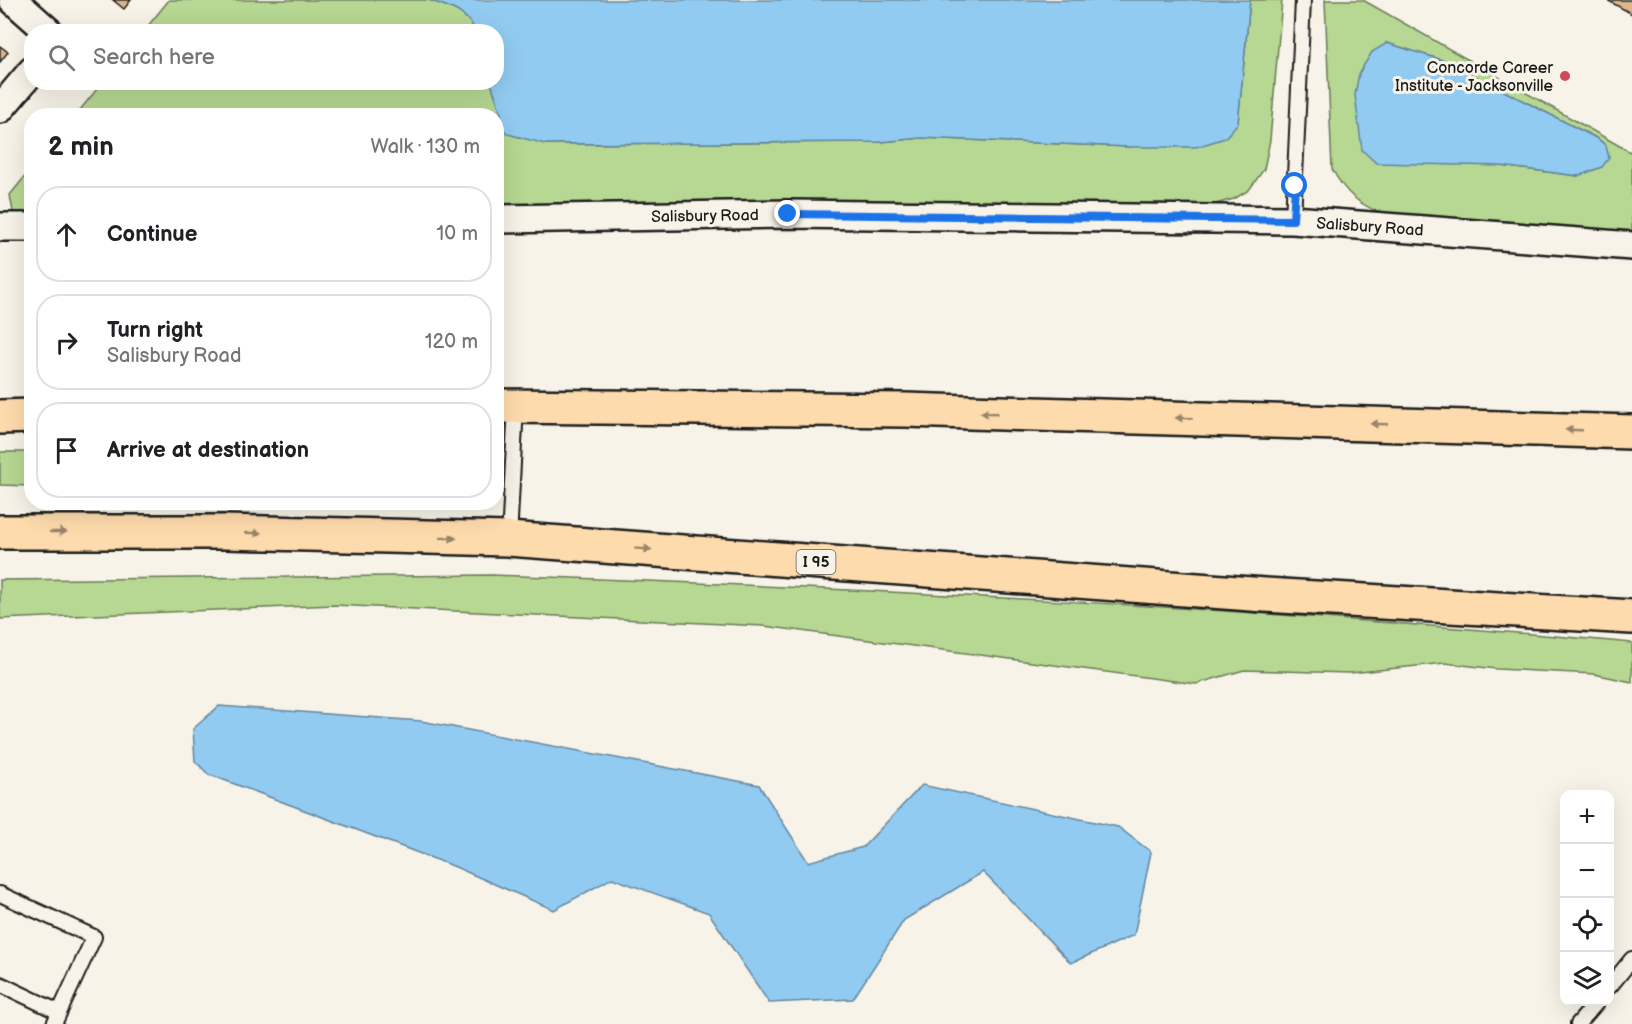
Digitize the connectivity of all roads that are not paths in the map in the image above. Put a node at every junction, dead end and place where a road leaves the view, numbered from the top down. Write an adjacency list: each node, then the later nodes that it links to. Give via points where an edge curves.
1 (13, 0): 3 (street)
2 (1303, 0): 7 (lane)
3 (40, 24)
4 (24, 80): 5 (street)
5 (0, 109)
6 (504, 219): 7 (street, Salisbury Road, via 788,214)
7 (1293, 220): 10 (street, Salisbury Road)
8 (0, 227): 9 (street)
9 (24, 227)
10 (1632, 246)
11 (506, 406): 14 (highway, one-way to 11, via 906,410); 16 (lane)
12 (24, 416): 13 (highway)
13 (0, 417)
14 (1632, 432)
15 (0, 532): 16 (highway, I 95, one-way to 16, via 224,532)
16 (508, 539): 17 (highway, I 95, one-way to 17, via 1264,595)
17 (1632, 617)
18 (0, 894): 23 (lane, via 94,937)
19 (1632, 959): 20 (lane)
20 (1614, 981)
21 (0, 984): 23 (lane)
22 (1594, 1006): 24 (lane)
23 (56, 1018)
24 (1578, 1024)

